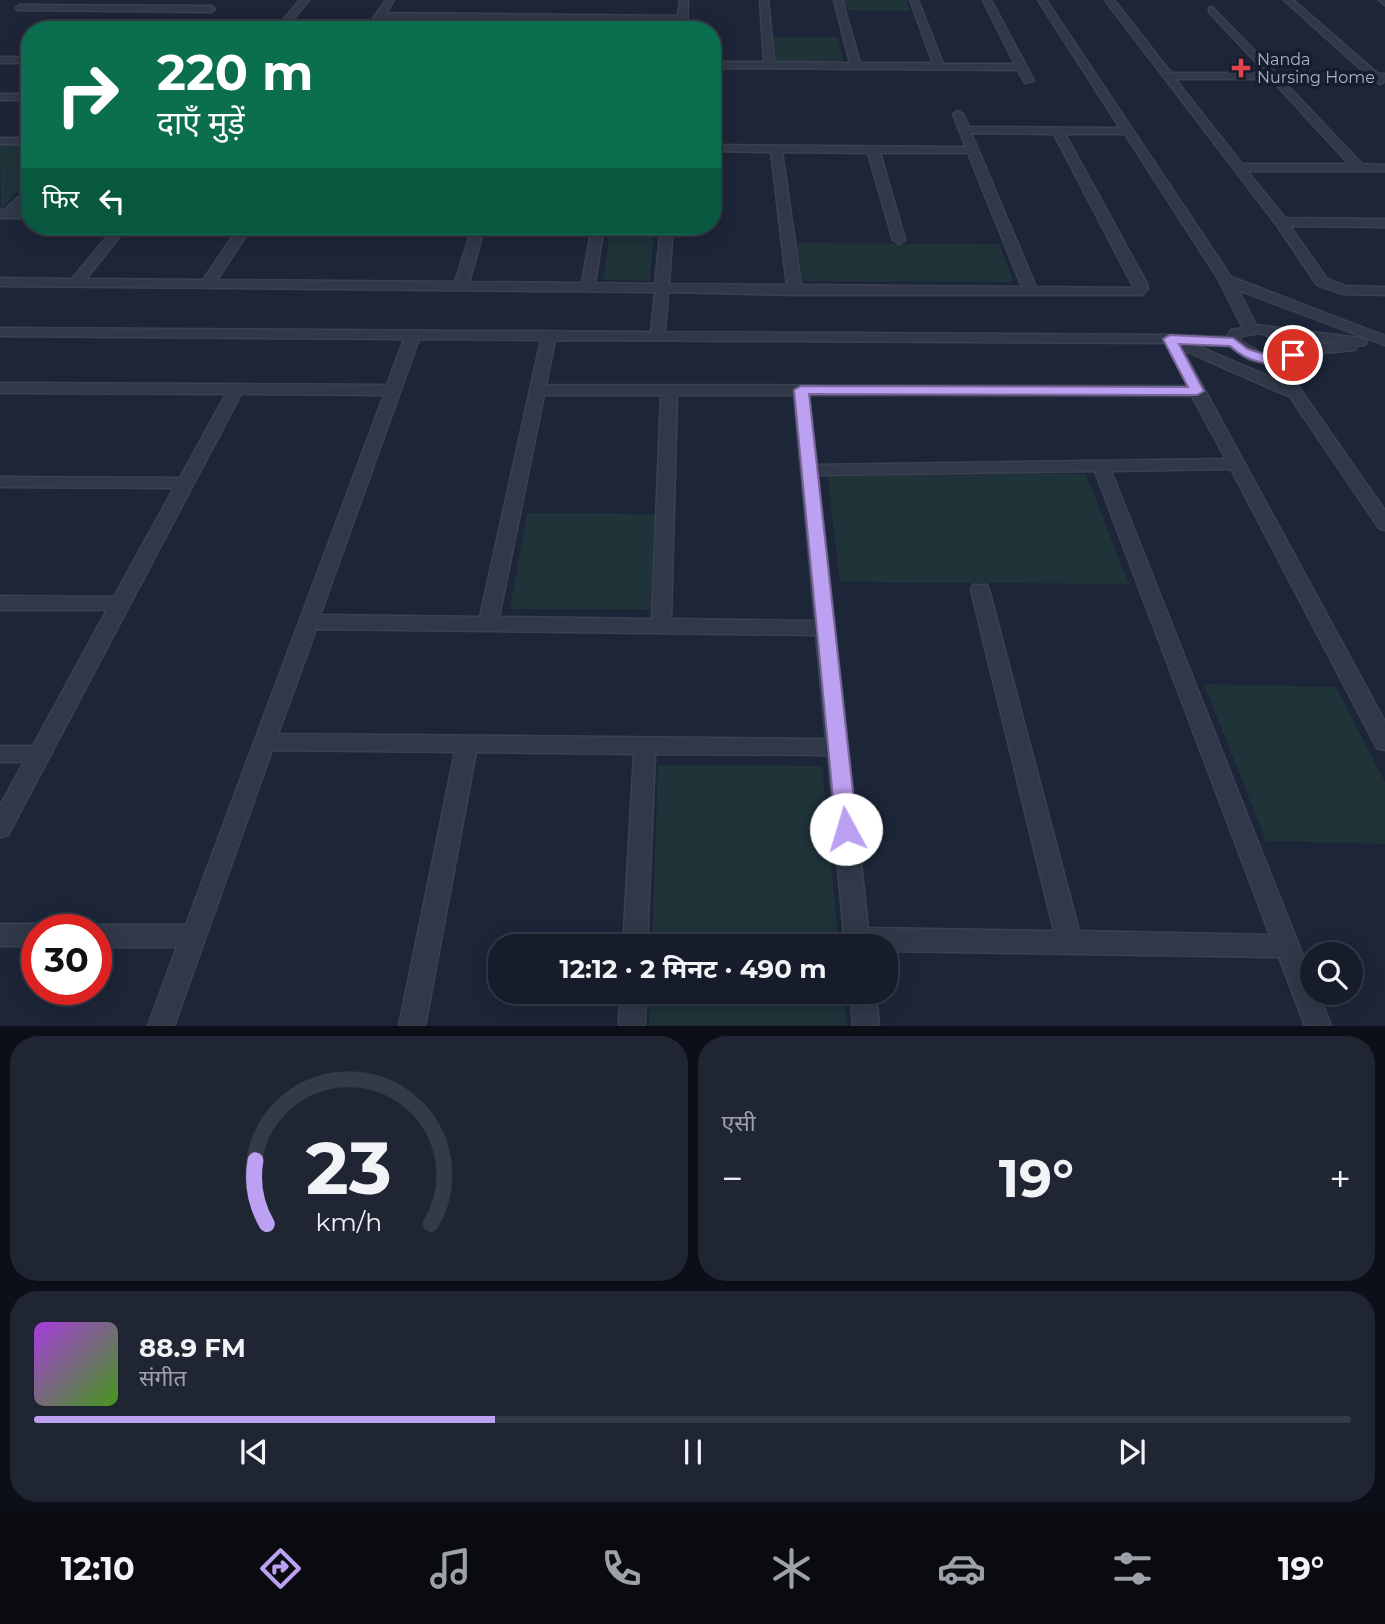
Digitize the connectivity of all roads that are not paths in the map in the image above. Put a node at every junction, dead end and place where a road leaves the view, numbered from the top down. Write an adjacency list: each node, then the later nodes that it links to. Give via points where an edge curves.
1 (220, 0): 14 (street)
2 (305, 0): 19 (street)
3 (390, 0): 16 (street)
4 (684, 0): 22 (street)
5 (764, 0): 26 (street)
6 (838, 0): 27 (street)
7 (914, 0): 28 (street)
8 (987, 0): 29 (street)
9 (1042, 0): 40 (street)
10 (1109, 0): 30 (street)
11 (1288, 0): 32 (street)
12 (460, 7): 17 (street)
13 (20, 8): 14 (street)
14 (212, 9): 18 (street)
15 (1212, 10): 31 (street)
16 (380, 16): 17 (street); 20 (street)
17 (455, 16): 21 (street, via 600,14)
18 (200, 21)
19 (287, 21)
20 (376, 21)
21 (657, 21)
22 (682, 21)
23 (0, 60): 24 (street)
24 (21, 60)
25 (721, 65): 26 (street)
26 (769, 65): 27 (street)
27 (856, 66): 28 (street)
28 (939, 66): 29 (street)
29 (1021, 66): 33 (street)
30 (1168, 76): 31 (street); 47 (street)
31 (1276, 77): 32 (street); 48 (street)
32 (1381, 77): 34 (street)
33 (1029, 80)
34 (1385, 85)
35 (0, 96): 36 (street)
36 (21, 97)
37 (958, 114): 38 (street)
38 (965, 130): 39 (street); 46 (street)
39 (1057, 130): 40 (street); 69 (street, via 1141,289)
40 (1127, 131): 60 (street)
41 (0, 141): 42 (street)
42 (21, 141)
43 (721, 148): 44 (street)
44 (776, 149): 45 (street); 67 (street)
45 (873, 149): 46 (street); 59 (street)
46 (972, 150): 69 (street)
47 (1238, 167): 48 (street); 52 (street)
48 (1358, 167): 49 (street)
49 (1385, 168)
50 (21, 199): 51 (street)
51 (4, 214)
52 (1281, 222): 53 (street); 68 (street, via 1328,286)
53 (1385, 223)
54 (115, 235): 62 (street)
55 (240, 235): 63 (street)
56 (476, 235): 64 (street)
57 (596, 235): 65 (street)
58 (666, 235): 66 (street)
59 (899, 240)
60 (1226, 280): 70 (street); 78 (street)
61 (0, 282): 62 (street)
62 (75, 283): 63 (street)
63 (208, 284): 64 (street)
64 (461, 285): 65 (street)
65 (588, 285): 66 (street)
66 (663, 287): 67 (street); 75 (street)
67 (794, 291): 69 (street)
68 (1385, 291)
69 (1031, 292)
70 (1251, 329): 71 (street); 77 (street, via 1236,333)
71 (1270, 331): 78 (street); 79 (street, via 1287,338)
72 (0, 332): 73 (street)
73 (413, 335): 74 (street); 83 (street)
74 (549, 335): 75 (street); 84 (street)
75 (658, 335): 76 (street)
76 (1170, 339): 77 (street); 87 (street); 88 (street)
77 (1233, 342): 80 (street, via 1252,356)
78 (1383, 344): 79 (street)
79 (1295, 351): 80 (street, via 1288,358)
80 (1272, 359): 88 (street)
81 (0, 388): 82 (street)
82 (236, 389): 83 (street); 93 (street)
83 (393, 390): 98 (street)
84 (539, 390): 85 (street); 99 (street)
85 (669, 390): 86 (street); 100 (street)
86 (801, 390): 87 (street); 91 (street)
87 (1197, 391): 89 (street)
88 (1296, 395): 94 (street)
89 (1236, 464): 90 (street); 102 (street)
90 (1101, 466): 91 (street); 118 (street)
91 (810, 470): 101 (street)
92 (0, 482): 93 (street)
93 (186, 483): 97 (street)
94 (1385, 524)
95 (980, 590): 116 (street)
96 (0, 603): 97 (street)
97 (122, 604): 108 (street)
98 (309, 622): 99 (street); 103 (street)
99 (488, 624): 100 (street)
100 (660, 626): 101 (street)
101 (826, 628): 106 (street)
102 (1385, 741)
103 (265, 742): 104 (street); 115 (street)
104 (467, 744): 105 (street); 122 (street)
105 (645, 745): 106 (street); 110 (street)
106 (838, 747): 111 (street)
107 (0, 754): 108 (street)
108 (38, 754): 109 (street)
109 (0, 828)
110 (636, 934)
111 (857, 934)
112 (0, 935): 113 (street)
113 (21, 935)
114 (112, 936): 115 (street)
115 (194, 936): 121 (street)
116 (1069, 942): 117 (street); 118 (street)
117 (898, 943)
118 (1286, 946): 125 (street)
119 (633, 1004): 123 (street)
120 (864, 1004): 124 (street)
121 (162, 1026)
122 (412, 1026)
123 (632, 1026)
124 (866, 1026)
125 (1318, 1026)

